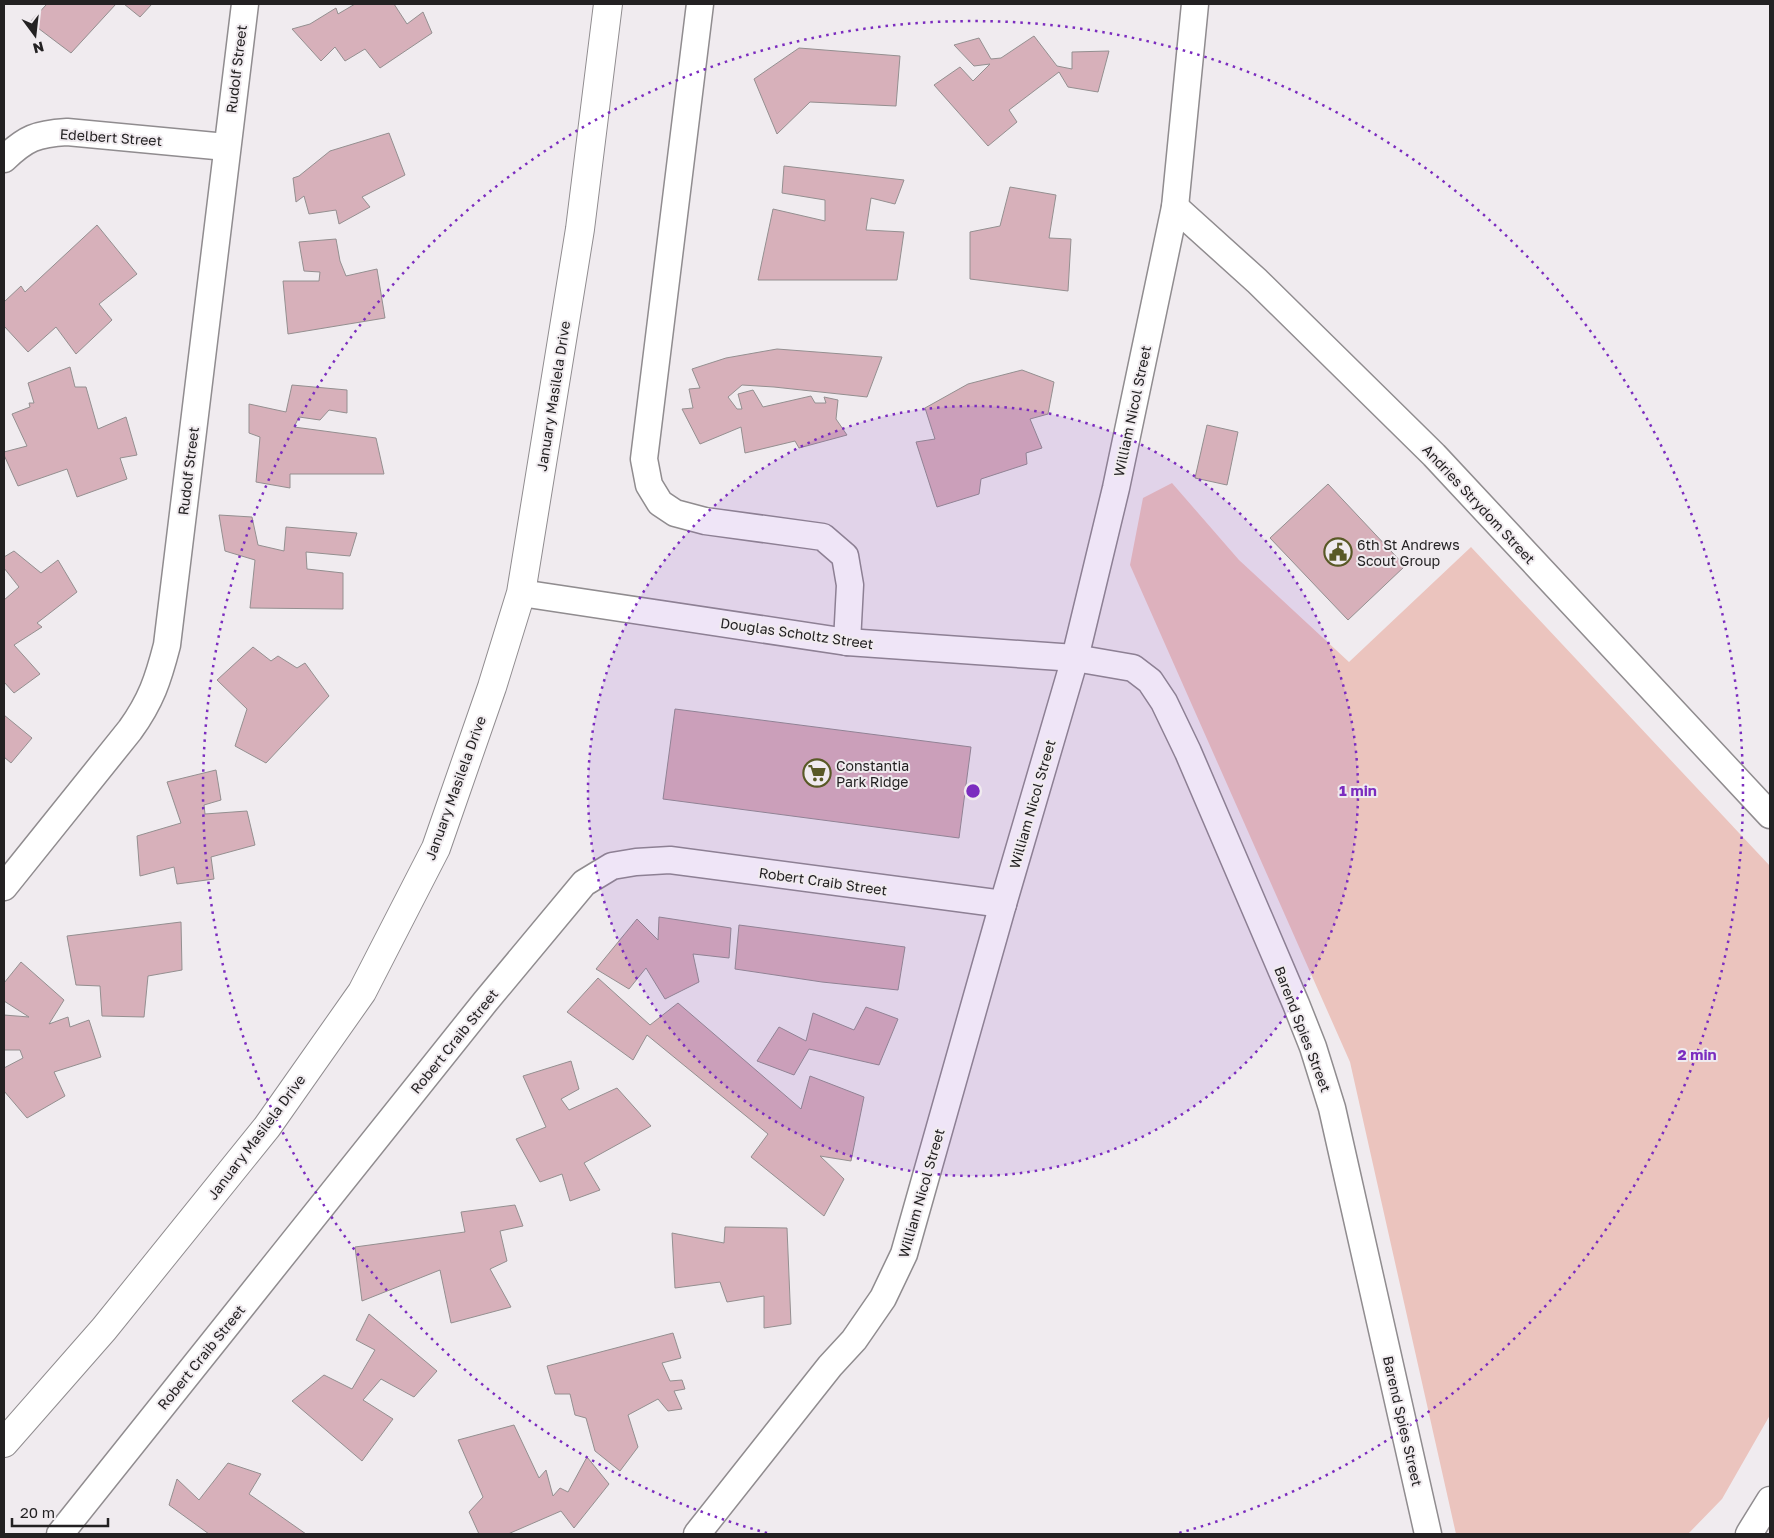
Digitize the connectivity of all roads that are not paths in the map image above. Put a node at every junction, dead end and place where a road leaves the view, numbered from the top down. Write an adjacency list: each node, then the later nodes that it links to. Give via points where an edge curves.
1 (245, 4): 5 (street, Rudolf Street)
2 (608, 4): 8 (main road, January Masilela Drive, via 580,228)
3 (700, 4): 9 (street, via 644,459 649,485 660,504 675,513 705,521 823,537 845,556 850,584)
4 (1195, 4): 7 (street, William Nicol Street)
5 (226, 147): 6 (street, Edelbert Street, via 48,133 18,145); 12 (street, Rudolf Street, via 167,645 158,679 145,709 130,730)
6 (4, 159)
7 (1175, 207): 10 (street, William Nicol Street, via 1116,488); 11 (street, Andries Strydom Street, via 1257,280 1434,455)
8 (521, 593): 9 (street, Douglas Scholtz Street); 14 (main road, January Masilela Drive, via 436,848 362,992 267,1127 104,1329)
9 (847, 642): 10 (street, Douglas Scholtz Street)
10 (1074, 658): 13 (street, William Nicol Street); 18 (street, Barend Spies Street, via 1133,668 1150,681 1164,702 1296,1004 1332,1108)
11 (1770, 815)
12 (4, 886)
13 (1003, 904): 16 (street, Robert Craib Street, via 670,860 612,866 584,883 484,1002); 17 (street, William Nicol Street, via 904,1254 883,1298 854,1340)
14 (4, 1443)
15 (1770, 1500): 19 (street)
16 (60, 1534)
17 (697, 1534)
18 (1428, 1534)
19 (1749, 1534)

